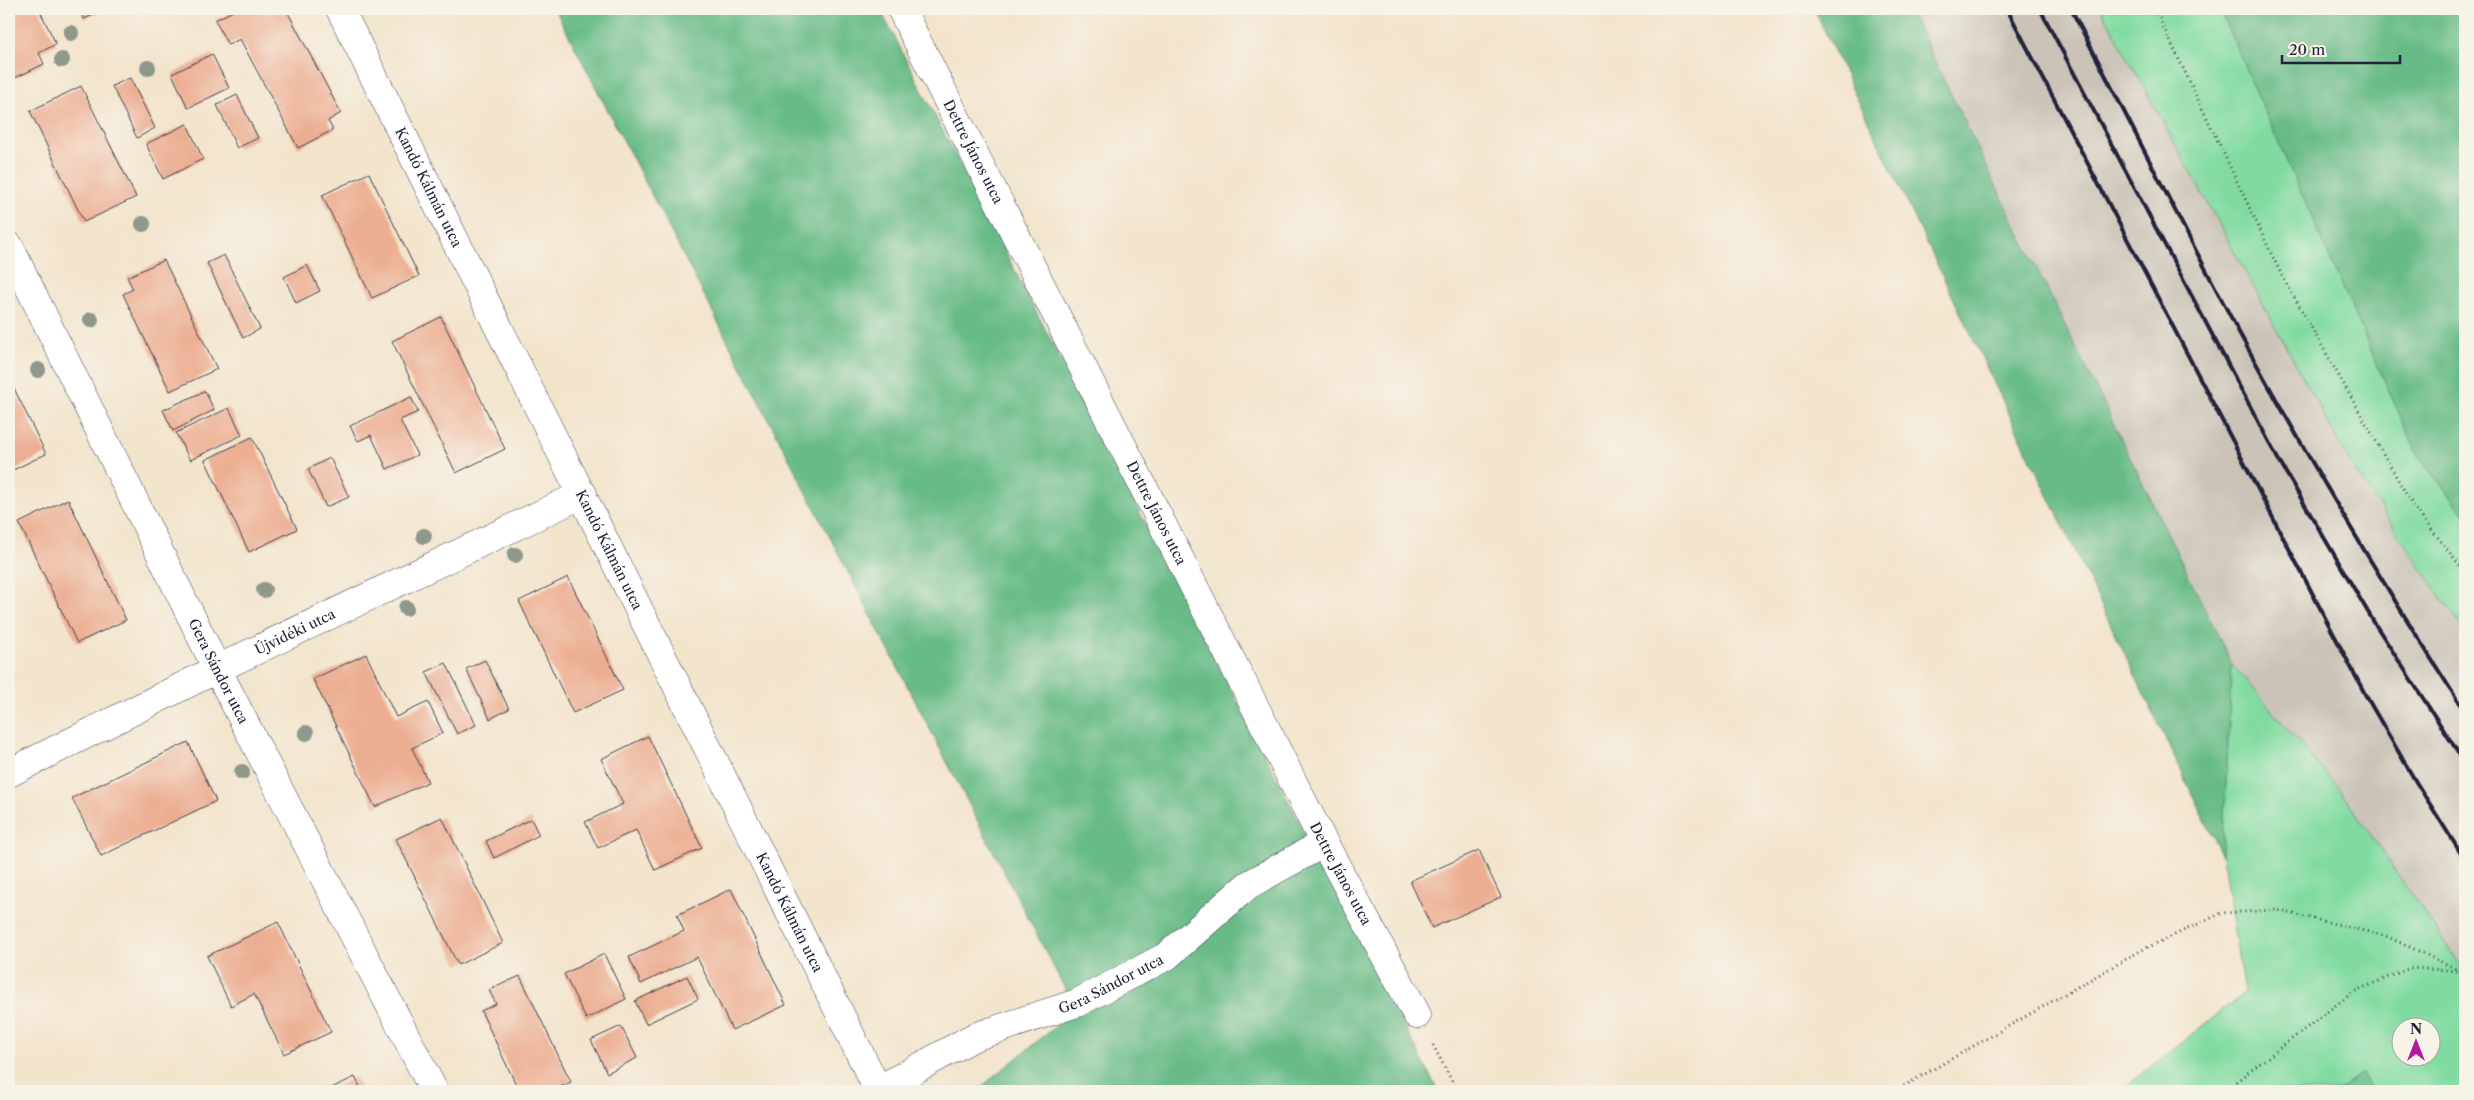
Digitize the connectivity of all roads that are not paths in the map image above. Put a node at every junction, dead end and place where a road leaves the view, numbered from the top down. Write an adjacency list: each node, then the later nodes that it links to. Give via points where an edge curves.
1 (340, 9): 4 (street, Kandó Kálmán utca)
2 (901, 9): 7 (street, Dettre János utca)
3 (9, 246): 5 (street, Gera Sándor utca)
4 (583, 494): 5 (street, Újvidéki utca); 10 (street, Kandó Kálmán utca)
5 (217, 669): 6 (street, Újvidéki utca); 9 (street, Gera Sándor utca)
6 (9, 773)
7 (1324, 843): 8 (street, Dettre János utca); 10 (street, Gera Sándor utca, via 1248,885 1166,956 1077,1003 974,1037)
8 (1417, 1015)
9 (434, 1091)
10 (877, 1091)

